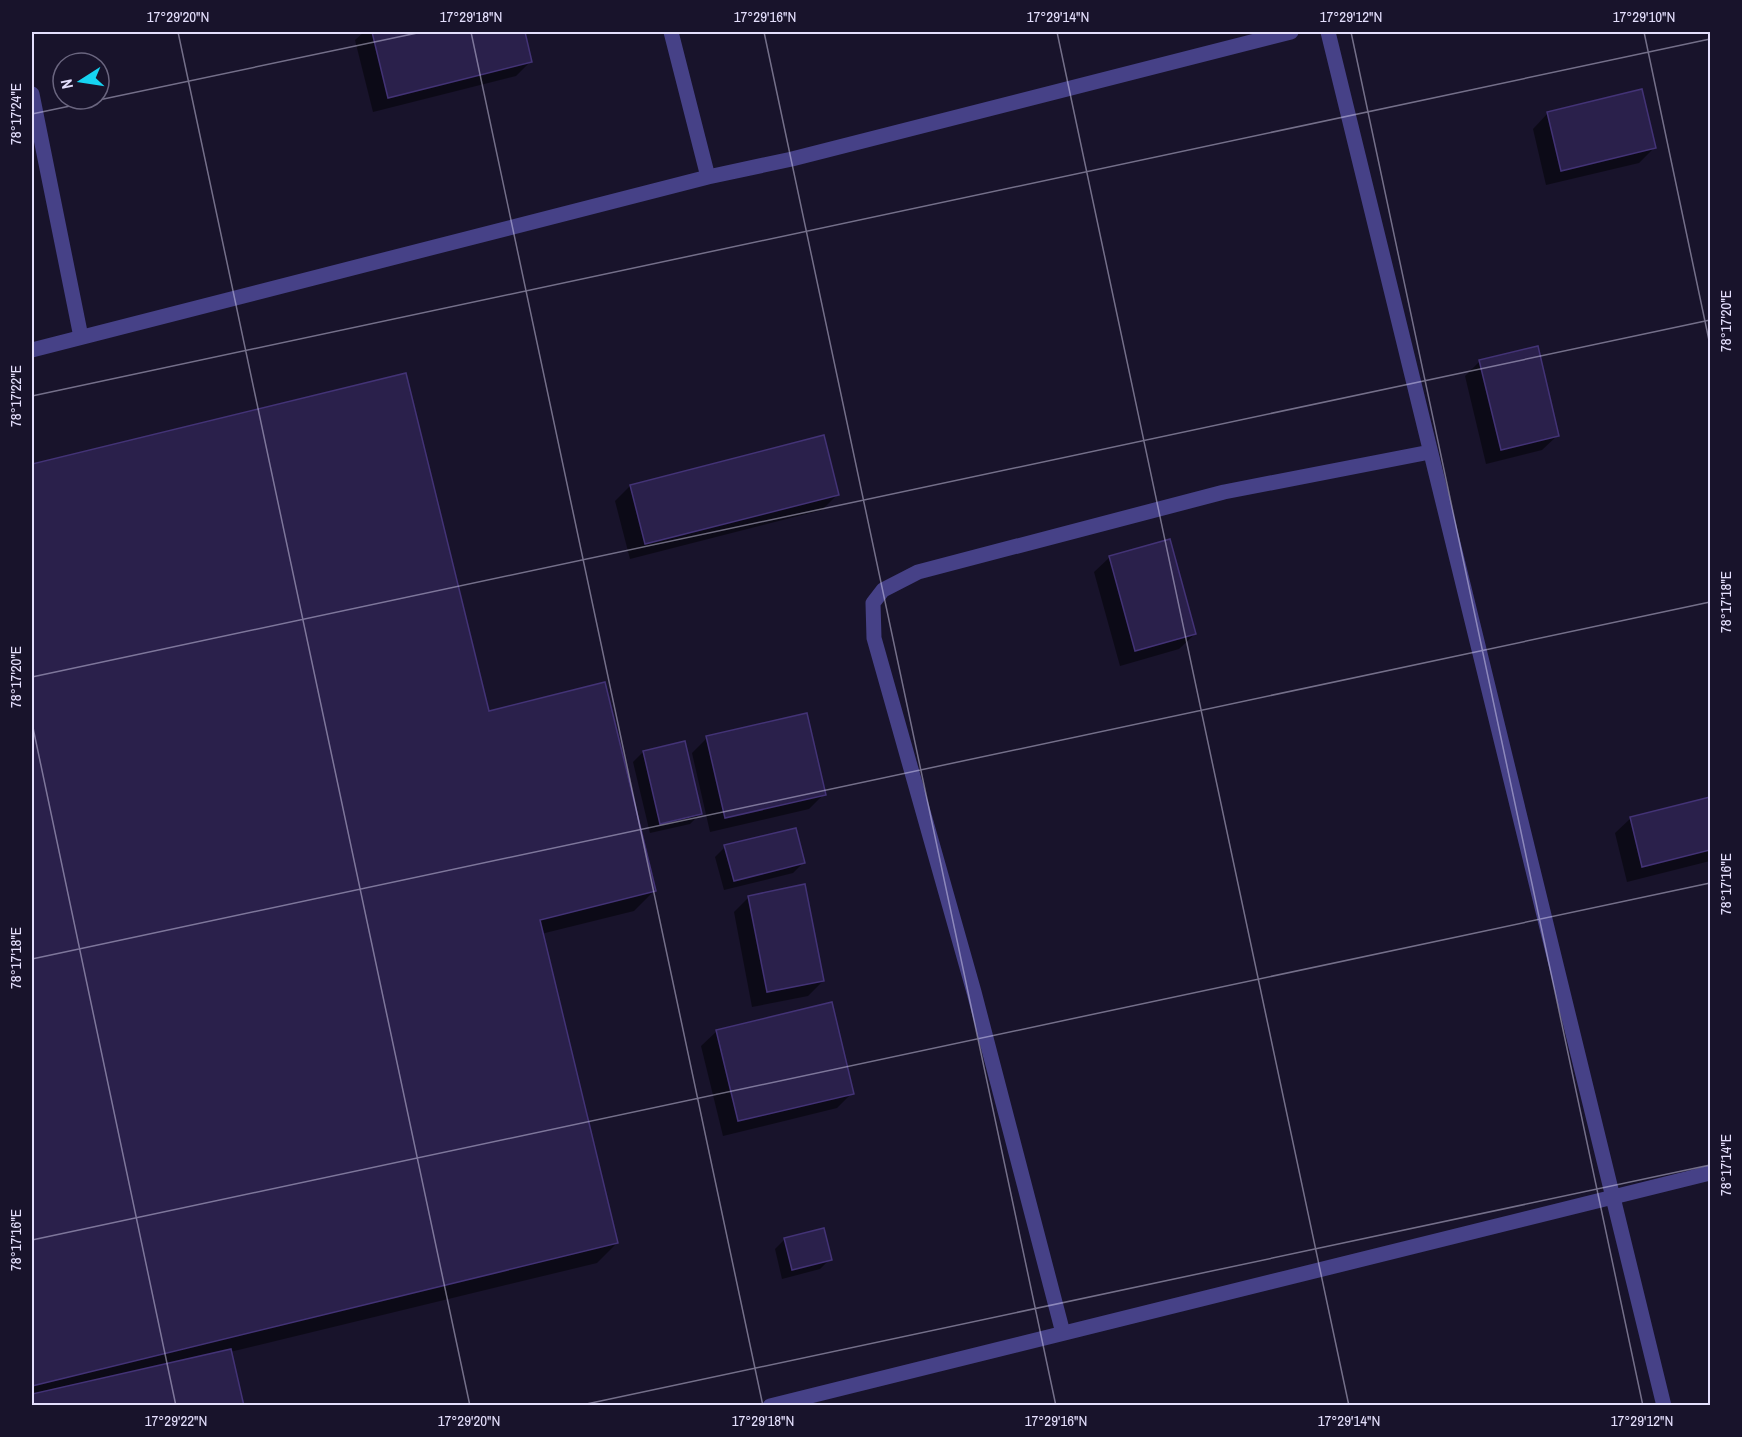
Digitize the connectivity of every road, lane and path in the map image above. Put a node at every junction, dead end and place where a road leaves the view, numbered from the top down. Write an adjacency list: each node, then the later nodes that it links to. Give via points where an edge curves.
1 (671, 32): 5 (lane)
2 (1291, 32): 5 (lane)
3 (1328, 32): 8 (lane)
4 (32, 94): 6 (lane)
5 (708, 177): 6 (lane)
6 (81, 337): 7 (lane)
7 (32, 350)
8 (1430, 452): 10 (lane); 11 (lane, via 1224,492 918,572 883,590 873,603 874,638 974,992)
9 (1710, 1173): 10 (lane)
10 (1612, 1196): 11 (lane); 13 (lane)
11 (1063, 1333): 12 (lane)
12 (770, 1406)
13 (1664, 1406)

